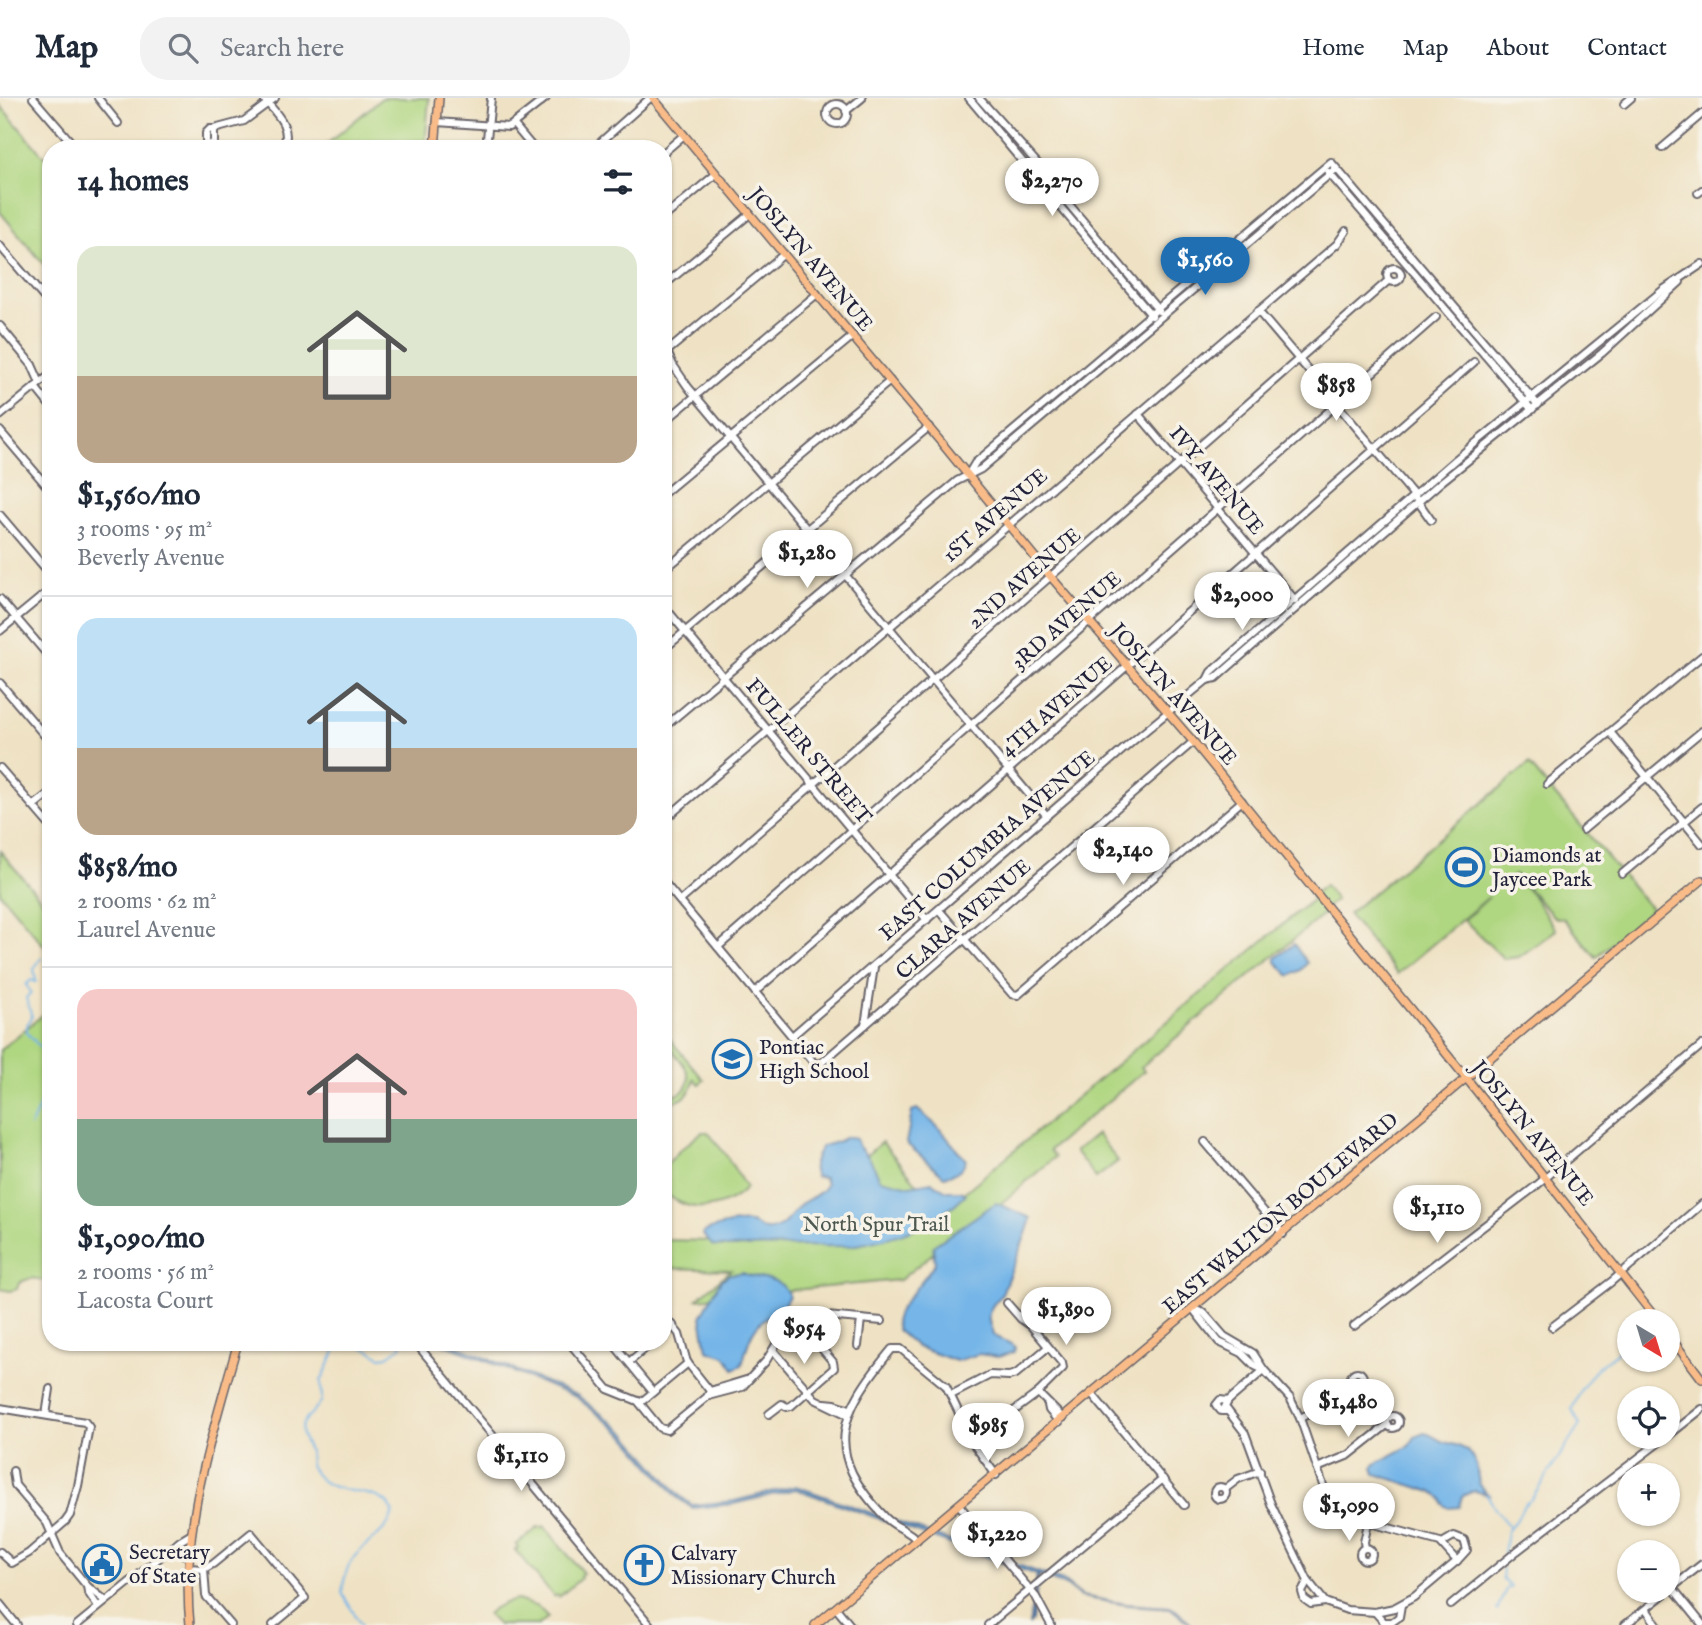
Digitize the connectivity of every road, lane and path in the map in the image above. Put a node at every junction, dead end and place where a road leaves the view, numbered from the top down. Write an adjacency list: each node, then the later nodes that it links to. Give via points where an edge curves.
1 (33, 98): 23 (street)
2 (98, 98): 17 (street)
3 (275, 98): 13 (street)
4 (439, 98): 18 (main road)
5 (491, 98): 20 (street)
6 (546, 98): 19 (street)
7 (651, 98): 22 (main road, JOSLYN AVENUE); 28 (street)
8 (850, 98): 9 (street, via 844,108)
9 (862, 98)
10 (968, 98): 15 (street)
11 (977, 98): 29 (street)
12 (1631, 98): 14 (street)
13 (265, 101): 21 (street, via 244,121); 24 (street, via 285,126)
14 (1624, 104)
15 (979, 111): 29 (street, via 1012,143); 36 (street)
16 (1702, 114): 31 (street)
17 (118, 122)
18 (437, 122): 20 (street); 25 (main road)
19 (514, 125): 20 (street); 27 (street)
20 (488, 126): 26 (street)
21 (214, 129)
22 (684, 135): 30 (street); 34 (main road, JOSLYN AVENUE)
23 (70, 140)
24 (286, 140)
25 (436, 140)
26 (487, 140)
27 (526, 140)
28 (603, 140)
29 (1016, 140): 39 (street)
30 (672, 145)
31 (1662, 148)
32 (1324, 168): 33 (street, via 1331,162); 35 (street); 49 (street)
33 (1336, 169): 35 (street); 66 (street)
34 (716, 174): 37 (street); 38 (main road, JOSLYN AVENUE)
35 (1329, 174): 52 (street); 66 (street)
36 (1049, 194): 39 (street, via 1056,192); 51 (street)
37 (672, 211)
38 (750, 214): 42 (main road, JOSLYN AVENUE); 45 (street)
39 (1086, 225): 49 (street)
40 (1346, 231): 50 (street, 1ST AVENUE, via 1337,244)
41 (0, 246): 48 (street)
42 (783, 254): 47 (main road, JOSLYN AVENUE); 57 (street)
43 (1702, 264): 44 (street, EAST COLUMBIA AVENUE)
44 (1684, 278): 66 (street, EAST COLUMBIA AVENUE, via 1668,286); 68 (street, EAST COLUMBIA AVENUE)
45 (672, 279)
46 (1389, 280): 58 (street, 2ND AVENUE)
47 (817, 294): 56 (main road, JOSLYN AVENUE); 65 (street)
48 (42, 295)
49 (1157, 309): 51 (street); 52 (street)
50 (1258, 311): 58 (street); 69 (street, 1ST AVENUE)
51 (1151, 314): 54 (street); 79 (street, via 975,463)
52 (1163, 315): 54 (street)
53 (1436, 317): 67 (street, 3RD AVENUE)
54 (1156, 321): 79 (street, via 981,469)
55 (0, 326): 63 (street, via 32,365)
56 (853, 336): 62 (main road, JOSLYN AVENUE); 75 (street)
57 (672, 347)
58 (1299, 359): 67 (street); 77 (street, 2ND AVENUE)
59 (1474, 362): 76 (street, 4TH AVENUE)
60 (672, 364): 65 (street)
61 (42, 381): 63 (street)
62 (890, 381): 72 (main road, JOSLYN AVENUE); 81 (street)
63 (37, 385): 64 (street); 71 (street)
64 (42, 393)
65 (695, 396): 70 (street); 75 (street)
66 (1529, 401): 68 (street); 74 (street, EAST COLUMBIA AVENUE)
67 (1337, 404): 76 (street); 84 (street, 3RD AVENUE)
68 (1535, 408): 78 (street, EAST COLUMBIA AVENUE)
69 (1138, 414): 77 (street, IVY AVENUE); 87 (street, 1ST AVENUE)
70 (672, 415)
71 (0, 416)
72 (929, 427): 79 (main road, JOSLYN AVENUE); 88 (street)
73 (0, 431): 80 (street)
74 (1487, 435): 78 (street, EAST COLUMBIA AVENUE, via 1489,440); 83 (street, EAST COLUMBIA AVENUE)
75 (730, 438): 81 (street); 82 (street)
76 (1375, 449): 83 (street); 89 (street, 4TH AVENUE)
77 (1180, 464): 84 (street, IVY AVENUE); 94 (street, 2ND AVENUE)
78 (1458, 468): 83 (street, EAST COLUMBIA AVENUE)
79 (968, 474): 87 (main road, JOSLYN AVENUE); 93 (street)
80 (42, 480)
81 (768, 483): 88 (street); 91 (street)
82 (672, 486)
83 (1415, 499): 86 (street); 90 (street, EAST COLUMBIA AVENUE); 95 (street, EAST COLUMBIA AVENUE)
84 (1218, 509): 89 (street, IVY AVENUE); 102 (street, 3RD AVENUE)
85 (0, 515): 92 (street)
86 (1431, 520)
87 (1009, 526): 94 (main road, JOSLYN AVENUE); 103 (street, 1ST AVENUE)
88 (807, 529): 93 (street); 105 (street)
89 (1256, 554): 98 (street, IVY AVENUE); 110 (street, 4TH AVENUE)
90 (1348, 554): 95 (street, EAST COLUMBIA AVENUE); 98 (street, EAST COLUMBIA AVENUE)
91 (672, 563)
92 (42, 564)
93 (845, 575): 103 (street); 111 (street)
94 (1051, 578): 102 (main road, JOSLYN AVENUE); 112 (street, 2ND AVENUE)
95 (1320, 588): 108 (street, EAST COLUMBIA AVENUE)
96 (42, 596): 101 (street)
97 (0, 599): 101 (street)
98 (1295, 600): 100 (street, EAST COLUMBIA AVENUE)
99 (672, 616): 105 (street, FULLER STREET)
100 (1275, 617): 108 (street, EAST COLUMBIA AVENUE, via 1245,647); 113 (street, EAST COLUMBIA AVENUE)
101 (16, 618): 104 (street); 107 (street)
102 (1089, 622): 110 (main road, JOSLYN AVENUE); 117 (street, 3RD AVENUE)
103 (890, 628): 112 (street); 118 (street, 1ST AVENUE)
104 (0, 631)
105 (685, 631): 106 (street); 111 (street, FULLER STREET)
106 (672, 642)
107 (42, 648)
108 (1247, 651): 113 (street, EAST COLUMBIA AVENUE, via 1216,678)
109 (1702, 656): 121 (street)
110 (1127, 668): 115 (main road, JOSLYN AVENUE); 124 (street, 4TH AVENUE)
111 (724, 677): 116 (street); 118 (street, FULLER STREET)
112 (933, 680): 117 (street); 126 (street, 2ND AVENUE)
113 (1207, 680): 115 (street, EAST COLUMBIA AVENUE)
114 (0, 683): 120 (street)
115 (1167, 713): 122 (main road, JOSLYN AVENUE); 134 (street, EAST COLUMBIA AVENUE)
116 (672, 720)
117 (971, 726): 124 (street); 136 (street, 3RD AVENUE)
118 (769, 731): 126 (street, FULLER STREET); 132 (street, 1ST AVENUE)
119 (1702, 731): 125 (street)
120 (42, 732)
121 (1610, 732): 125 (street); 127 (street)
122 (1193, 742): 129 (main road, JOSLYN AVENUE); 146 (street, CLARA AVENUE)
123 (0, 768): 130 (street)
124 (1008, 770): 134 (street); 139 (street, 4TH AVENUE)
125 (1647, 777): 135 (street); 137 (street)
126 (814, 784): 136 (street, FULLER STREET); 143 (street, 2ND AVENUE)
127 (1547, 784)
128 (42, 799): 130 (street)
129 (1242, 801): 146 (street, via 1016,996); 157 (main road, JOSLYN AVENUE)
130 (33, 806): 133 (street)
131 (1702, 807): 135 (street)
132 (672, 813)
133 (42, 816)
134 (1047, 816): 144 (street, EAST COLUMBIA AVENUE)
135 (1684, 822): 138 (street); 140 (street)
136 (852, 830): 139 (street, FULLER STREET); 147 (street, 3RD AVENUE)
137 (1583, 830)
138 (1702, 844)
139 (889, 874): 145 (street, FULLER STREET); 151 (street, 4TH AVENUE)
140 (1622, 874)
141 (1702, 881): 157 (main road, EAST WALTON BOULEVARD)
142 (672, 892): 143 (street)
143 (680, 901): 147 (street)
144 (939, 910): 145 (street, EAST COLUMBIA AVENUE); 146 (street)
145 (928, 920): 148 (street, EAST COLUMBIA AVENUE)
146 (965, 940): 153 (street, CLARA AVENUE)
147 (718, 947): 151 (street)
148 (875, 965): 149 (street, EAST COLUMBIA AVENUE); 150 (street)
149 (858, 978): 150 (street); 155 (street, EAST COLUMBIA AVENUE)
150 (870, 985): 152 (street)
151 (755, 992): 155 (street)
152 (869, 1006): 153 (street, via 874,1013); 154 (street)
153 (881, 1013): 154 (street, CLARA AVENUE)
154 (864, 1027): 155 (street, CLARA AVENUE, via 818,1065)
155 (792, 1036)
156 (1702, 1045): 159 (street)
157 (1467, 1079): 159 (main road, JOSLYN AVENUE); 161 (main road, EAST WALTON BOULEVARD)
158 (1205, 1142): 161 (street)
159 (1546, 1178): 162 (main road, JOSLYN AVENUE); 170 (street)
160 (1702, 1204): 162 (street)
161 (1283, 1234): 164 (main road, EAST WALTON BOULEVARD)
162 (1621, 1273): 165 (main road, JOSLYN AVENUE); 171 (street)
163 (1007, 1303): 173 (street)
164 (1193, 1309): 183 (street, via 1204,1313 1216,1334 1253,1353); 191 (main road, EAST WALTON BOULEVARD)
165 (1649, 1309)
166 (861, 1319): 167 (street); 168 (street, via 818,1314); 172 (street)
167 (882, 1321)
168 (801, 1324): 174 (street, via 780,1338); 188 (street, via 835,1365)
169 (673, 1325): 182 (street)
170 (1354, 1326)
171 (1552, 1327)
172 (859, 1346)
173 (1048, 1347): 190 (street, via 1063,1369); 192 (street, via 1016,1374 990,1375)
174 (773, 1350): 188 (street); 189 (street, via 746,1380)
175 (1680, 1350): 184 (main road)
176 (236, 1351): 215 (main road)
177 (422, 1351): 249 (street)
178 (576, 1351): 193 (street, via 608,1389)
179 (620, 1351): 181 (street)
180 (642, 1351): 181 (street)
181 (629, 1362): 187 (street)
182 (688, 1363): 187 (street); 189 (street)
183 (1264, 1370): 199 (street, via 1290,1398); 207 (street, via 1225,1406 1245,1433)
184 (1702, 1379)
185 (1352, 1382): 199 (street)
186 (50, 1390): 197 (street)
187 (653, 1392): 193 (street)
188 (808, 1392): 196 (street, via 821,1403); 198 (street)
189 (709, 1393): 193 (street, via 664,1430)
190 (1038, 1393): 200 (street); 203 (street)
191 (1092, 1394): 200 (main road, EAST WALTON BOULEVARD); 209 (street)
192 (951, 1395): 196 (street, via 938,1378 896,1347 861,1388); 208 (street, via 975,1446)
193 (640, 1403)
194 (0, 1408): 197 (street)
195 (1702, 1409): 202 (street)
196 (849, 1412): 216 (street, via 845,1444 855,1478 887,1519)
197 (46, 1415): 214 (street, via 85,1422 89,1427 73,1508)
198 (769, 1415)
199 (1300, 1418): 205 (street)
200 (1061, 1420): 208 (main road, EAST WALTON BOULEVARD)
201 (1387, 1425): 205 (street, via 1349,1455)
202 (1680, 1426)
203 (983, 1434)
204 (1650, 1449): 238 (street)
205 (1317, 1468): 213 (street, via 1334,1504)
206 (13, 1471): 214 (street, via 15,1485)
207 (1260, 1471): 210 (street); 226 (street)
208 (996, 1475): 211 (main road, EAST WALTON BOULEVARD)
209 (1163, 1479): 212 (street); 229 (street)
210 (1225, 1489)
211 (959, 1505): 216 (main road, EAST WALTON BOULEVARD); 229 (street)
212 (1184, 1505)
213 (1368, 1523): 217 (street); 218 (street)
214 (52, 1533): 219 (street, via 16,1562 9,1562); 228 (street, via 60,1553)
215 (190, 1535): 220 (main road); 221 (street)
216 (917, 1541): 240 (main road, EAST WALTON BOULEVARD)
217 (1443, 1543): 222 (street); 222 (street, via 1454,1536 1464,1540 1466,1550)
218 (1365, 1548)
219 (0, 1552)
220 (188, 1556): 221 (street, via 175,1551); 224 (main road)
221 (160, 1557): 233 (street)
222 (1457, 1560): 237 (street)
223 (1702, 1563): 227 (street)
224 (188, 1568): 225 (street); 231 (main road)
225 (204, 1569): 230 (street); 248 (street, via 251,1533 305,1598)
226 (1308, 1581): 234 (street); 234 (street, via 1304,1599 1311,1604)
227 (1680, 1581)
228 (87, 1586): 233 (street); 239 (street)
229 (1030, 1590): 252 (street); 253 (street)
230 (206, 1596): 231 (street); 247 (street)
231 (187, 1597): 246 (main road)
232 (1680, 1597): 243 (street)
233 (106, 1601): 239 (street)
234 (1325, 1602): 242 (street, via 1343,1610)
235 (1653, 1603): 241 (street)
236 (0, 1604): 244 (street)
237 (1401, 1605): 242 (street); 242 (street, via 1399,1617 1392,1622 1384,1622)
238 (1451, 1605)
239 (98, 1607): 245 (street)
240 (836, 1608): 250 (main road, EAST WALTON BOULEVARD); 251 (street)
241 (1646, 1609): 254 (street); 255 (street)
242 (1375, 1612)
243 (1702, 1624)
244 (18, 1625)
245 (77, 1625)
246 (190, 1625)
247 (231, 1625)
248 (273, 1625)
249 (650, 1625)
250 (815, 1625)
251 (850, 1625)
252 (988, 1625)
253 (1051, 1625)
254 (1625, 1625)
255 (1657, 1625)

